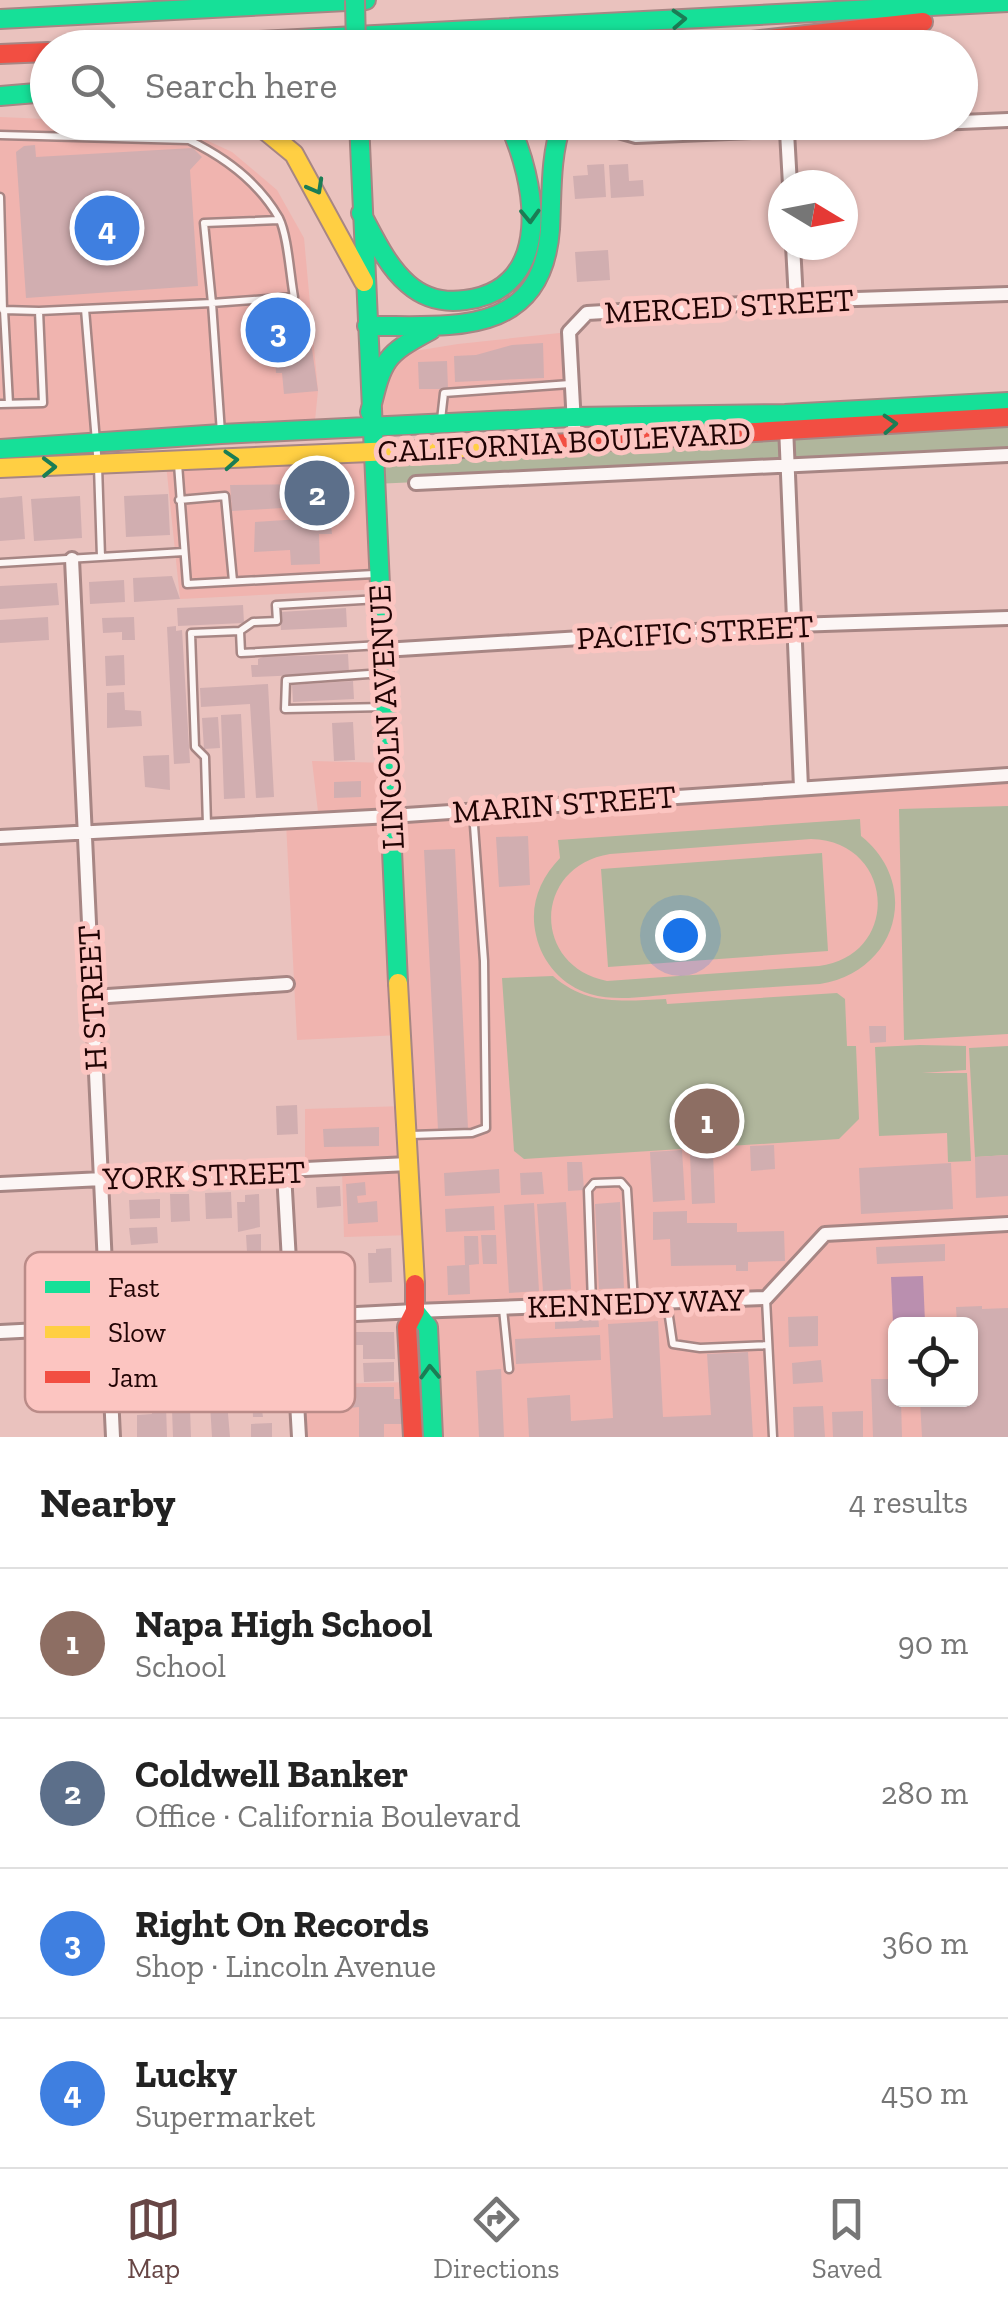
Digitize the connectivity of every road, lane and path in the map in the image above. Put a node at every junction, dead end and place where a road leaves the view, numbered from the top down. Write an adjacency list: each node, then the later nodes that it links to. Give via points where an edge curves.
1 (62, 0): 5 (main road)
2 (355, 0): 8 (main road, bridge)
3 (366, 0): 7 (main road)
4 (1008, 2): 9 (main road, one-way to 4)
5 (0, 7)
6 (1008, 10): 10 (main road)
7 (0, 19)
8 (356, 30)
9 (472, 30)
10 (840, 30)
11 (30, 53): 12 (main road)
12 (0, 54)
13 (30, 94): 14 (main road)
14 (0, 98): 15 (main road)
15 (30, 100)
16 (1008, 120): 17 (street)
17 (978, 122)
18 (0, 135): 19 (lane)
19 (30, 136)
20 (189, 140): 29 (lane, via 241,172)
21 (279, 140): 31 (main road, one-way to 31, via 304,166)
22 (359, 140): 28 (main road, LINCOLN AVENUE)
23 (518, 140): 28 (main road, one-way to 28, via 529,177 531,232 525,258 486,296 462,303 411,287)
24 (556, 140): 38 (main road, via 545,264 530,290 485,322)
25 (787, 140): 26 (street)
26 (789, 170)
27 (0, 198): 36 (lane)
28 (361, 213): 31 (main road, LINCOLN AVENUE)
29 (280, 220): 34 (lane, via 204,223); 34 (lane, via 294,297)
30 (794, 260): 33 (street)
31 (364, 282): 39 (main road, LINCOLN AVENUE)
32 (1008, 294): 33 (street, MERCED STREET)
33 (796, 301): 40 (street, MERCED STREET, via 587,313 569,332)
34 (212, 303): 35 (lane); 48 (lane)
35 (85, 309): 37 (lane); 50 (lane)
36 (2, 310): 37 (lane); 42 (lane)
37 (40, 311): 42 (lane, via 43,403)
38 (440, 325): 39 (main road); 45 (main road, via 390,355)
39 (366, 326): 45 (main road, LINCOLN AVENUE)
40 (571, 384): 43 (street, MERCED STREET); 47 (lane, via 444,394)
41 (1008, 402): 46 (main road, CALIFORNIA BOULEVARD)
42 (4, 404)
43 (573, 417): 46 (main road, CALIFORNIA BOULEVARD); 47 (main road, CALIFORNIA BOULEVARD); 49 (street, MERCED STREET)
44 (1008, 417): 46 (main road, CALIFORNIA BOULEVARD, one-way to 44)
45 (370, 420): 47 (main road, CALIFORNIA BOULEVARD); 48 (main road, CALIFORNIA BOULEVARD); 52 (main road, LINCOLN AVENUE)
46 (785, 422): 49 (main road, CALIFORNIA BOULEVARD); 56 (street)
47 (440, 426)
48 (221, 434): 50 (main road, CALIFORNIA BOULEVARD)
49 (575, 443): 52 (main road, CALIFORNIA BOULEVARD)
50 (96, 444): 51 (main road, CALIFORNIA BOULEVARD); 55 (lane)
51 (0, 449)
52 (373, 452): 54 (main road, CALIFORNIA BOULEVARD, one-way to 52); 64 (main road, LINCOLN AVENUE)
53 (1008, 455): 56 (street)
54 (178, 463): 55 (main road, CALIFORNIA BOULEVARD); 59 (lane)
55 (98, 466): 57 (main road, CALIFORNIA BOULEVARD, one-way to 55); 61 (lane)
56 (786, 467): 58 (street); 68 (street)
57 (0, 468)
58 (416, 484)
59 (179, 500): 60 (lane); 65 (lane, via 224,496)
60 (184, 552): 61 (lane); 65 (lane, via 187,584)
61 (101, 557): 62 (lane)
62 (72, 559): 63 (lane); 78 (street, H STREET)
63 (0, 563)
64 (379, 574): 65 (lane); 66 (main road, LINCOLN AVENUE)
65 (234, 581)
66 (380, 599): 69 (lane, via 276,605 277,621); 70 (main road, LINCOLN AVENUE)
67 (1008, 618): 68 (street, PACIFIC STREET)
68 (794, 625): 70 (street, PACIFIC STREET); 74 (street)
69 (240, 630): 70 (lane, via 241,653); 77 (lane, via 192,633 195,747 205,757)
70 (383, 648): 71 (main road, LINCOLN AVENUE)
71 (384, 673): 72 (main road, LINCOLN AVENUE); 72 (lane, via 286,680 285,710)
72 (386, 707): 76 (main road, LINCOLN AVENUE)
73 (1008, 776): 74 (street, MARIN STREET)
74 (801, 788): 75 (street, MARIN STREET)
75 (473, 810): 76 (street, MARIN STREET); 82 (lane, via 486,1128)
76 (390, 816): 77 (street, MARIN STREET); 82 (main road, LINCOLN AVENUE)
77 (207, 826): 78 (street, MARIN STREET)
78 (83, 833): 79 (street, MARIN STREET); 81 (street, H STREET)
79 (0, 837)
80 (287, 984): 81 (street)
81 (92, 997): 85 (street, H STREET)
82 (408, 1135): 83 (main road, LINCOLN AVENUE)
83 (408, 1164): 84 (street, YORK STREET); 95 (main road, LINCOLN AVENUE)
84 (284, 1172): 85 (street, YORK STREET); 89 (street)
85 (101, 1179): 86 (street, YORK STREET); 88 (street, H STREET)
86 (0, 1184)
87 (1008, 1224): 90 (street, KENNEDY WAY, via 825,1234)
88 (104, 1252)
89 (289, 1252)
90 (766, 1298): 91 (street, KENNEDY WAY); 99 (lane)
91 (666, 1302): 92 (street, KENNEDY WAY); 99 (lane, via 673,1344)
92 (634, 1303): 93 (street, KENNEDY WAY); 93 (lane, via 627,1189 621,1182 588,1190)
93 (592, 1304): 94 (street, KENNEDY WAY)
94 (503, 1308): 95 (street, KENNEDY WAY); 100 (lane)
95 (415, 1311): 96 (street, KENNEDY WAY); 105 (main road, LINCOLN AVENUE, via 406,1327); 106 (main road, LINCOLN AVENUE, one-way to 95, via 428,1326)
96 (355, 1314)
97 (25, 1331): 98 (street, KENNEDY WAY)
98 (0, 1332)
99 (769, 1346): 107 (lane)
100 (509, 1369)
101 (112, 1412): 103 (street, H STREET)
102 (297, 1412): 104 (street)
103 (113, 1437)
104 (298, 1437)
105 (413, 1437)
106 (433, 1437)
107 (774, 1437)

